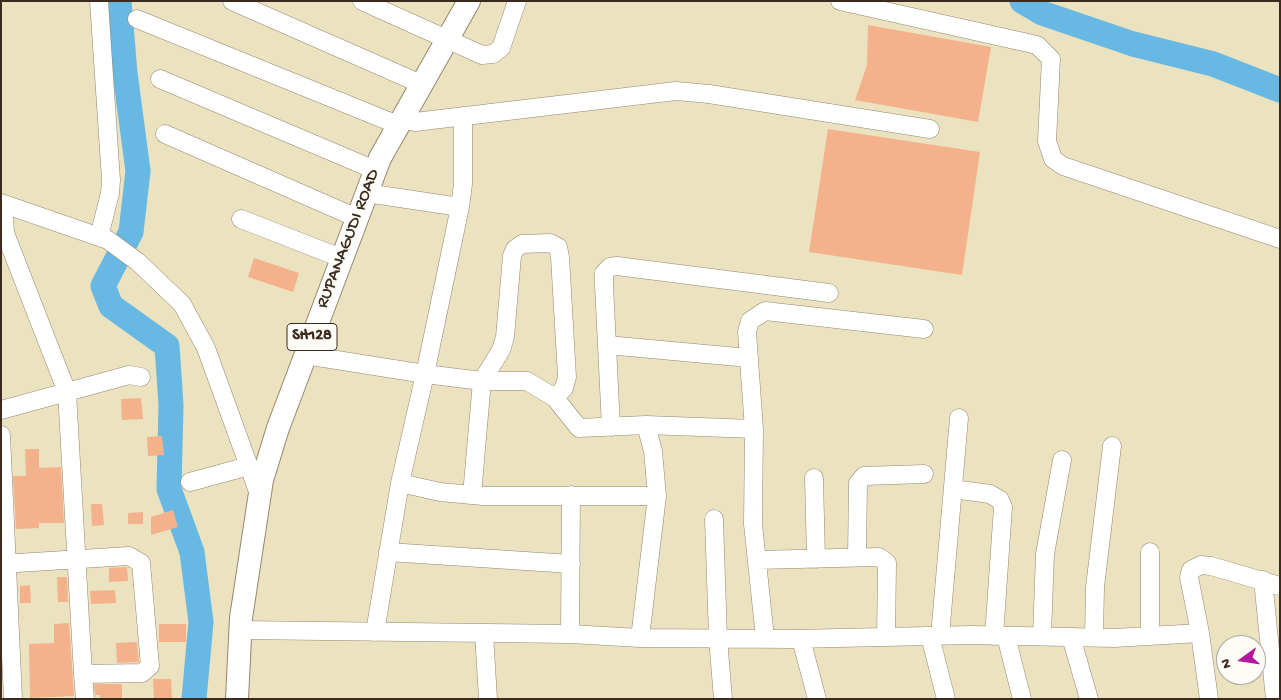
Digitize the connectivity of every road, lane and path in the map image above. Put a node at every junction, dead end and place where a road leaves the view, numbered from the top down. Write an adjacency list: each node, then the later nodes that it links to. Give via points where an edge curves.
1 (99, 1): 22 (street, via 111,180)
2 (232, 1): 11 (street)
3 (362, 1): 7 (street)
4 (469, 1): 9 (main road, RUPANAGUDI ROAD / SH128)
5 (517, 1): 9 (street, via 501,48 493,54 482,55)
6 (840, 1): 23 (street, via 1037,45 1051,59 1047,141 1053,159 1063,166)
7 (385, 6): 9 (street)
8 (137, 19): 13 (street)
9 (446, 40): 11 (main road, RUPANAGUDI ROAD / SH128)
10 (160, 79): 16 (street)
11 (421, 84): 13 (main road, RUPANAGUDI ROAD / SH128)
12 (463, 116): 13 (street); 14 (street, via 676,91); 19 (street)
13 (400, 122): 16 (main road, RUPANAGUDI ROAD / SH128)
14 (930, 129)
15 (165, 134): 20 (street)
16 (375, 170): 17 (main road, RUPANAGUDI ROAD / SH128)
17 (366, 193): 19 (street); 20 (main road, RUPANAGUDI ROAD / SH128)
18 (2, 203): 22 (street); 33 (street, via 5,233)
19 (460, 207): 30 (street)
20 (357, 218): 24 (main road, RUPANAGUDI ROAD / SH128)
21 (241, 219): 24 (street)
22 (104, 239): 43 (street, via 138,262 182,304 206,348)
23 (1280, 239)
24 (341, 258): 28 (main road, RUPANAGUDI ROAD / SH128)
25 (829, 293): 27 (street, via 610,267 604,273)
26 (924, 329): 29 (street, via 765,311 750,321 747,332)
27 (607, 345): 29 (street); 38 (street)
28 (305, 355): 30 (street); 52 (main road, RUPANAGUDI ROAD / SH128, via 278,428)
29 (749, 358): 39 (street)
30 (424, 374): 32 (street); 47 (street)
31 (141, 377): 33 (street, via 129,375)
32 (482, 381): 34 (street, via 527,381); 34 (street, via 505,337 512,256 522,244 550,243 558,247 560,258 567,377 564,388); 49 (street)
33 (67, 392): 35 (street); 59 (street)
34 (555, 398): 38 (street, via 579,428)
35 (1, 410)
36 (959, 418): 48 (street)
37 (646, 425): 38 (street); 39 (street); 51 (street, via 653,451)
38 (610, 427)
39 (754, 430): 58 (street, via 753,524)
40 (1, 434): 60 (street)
41 (1112, 446): 75 (street, via 1094,587)
42 (1062, 460): 71 (street, via 1045,554)
43 (249, 466): 46 (street); 52 (street)
44 (924, 474): 56 (street, via 864,476 858,483)
45 (814, 478): 57 (street)
46 (190, 482)
47 (400, 483): 49 (street); 54 (street)
48 (953, 490): 69 (street); 70 (street, via 990,494 1000,500 1003,507)
49 (472, 495): 50 (street)
50 (571, 495): 51 (street); 61 (street)
51 (656, 496): 76 (street)
52 (260, 497): 64 (main road, RUPANAGUDI ROAD / SH128)
53 (714, 519): 77 (street)
54 (388, 552): 61 (street); 65 (street)
55 (1150, 552): 72 (street)
56 (857, 557): 57 (street); 73 (street, via 879,557 887,563)
57 (816, 558): 58 (street)
58 (757, 560): 78 (street)
59 (77, 561): 60 (street); 81 (street); 81 (street, via 129,556 141,563 150,666 142,674)
60 (5, 564): 82 (street)
61 (571, 564): 68 (street)
62 (1263, 580): 63 (street); 67 (street, via 1211,566 1201,565 1191,570 1189,577); 80 (street)
63 (1280, 586)
64 (240, 630): 65 (street); 84 (main road, RUPANAGUDI ROAD / SH128)
65 (375, 632): 66 (street)
66 (484, 633): 68 (street); 85 (street)
67 (1200, 633): 72 (street); 91 (street)
68 (570, 634): 76 (street)
69 (935, 636): 70 (street); 73 (street); 88 (street)
70 (1000, 636): 71 (street); 89 (street)
71 (1042, 636): 74 (street)
72 (1150, 636): 75 (street)
73 (886, 637): 79 (street)
74 (1072, 637): 75 (street); 90 (street)
75 (1094, 637)
76 (640, 638): 77 (street)
77 (718, 638): 78 (street); 86 (street)
78 (765, 638): 79 (street)
79 (801, 639): 87 (street)
80 (1275, 658): 92 (street)
81 (83, 674): 83 (street)
82 (12, 699)
83 (85, 699)
84 (237, 699)
85 (488, 699)
86 (723, 699)
87 (817, 699)
88 (946, 699)
89 (1022, 699)
90 (1089, 699)
91 (1209, 699)
92 (1276, 699)

